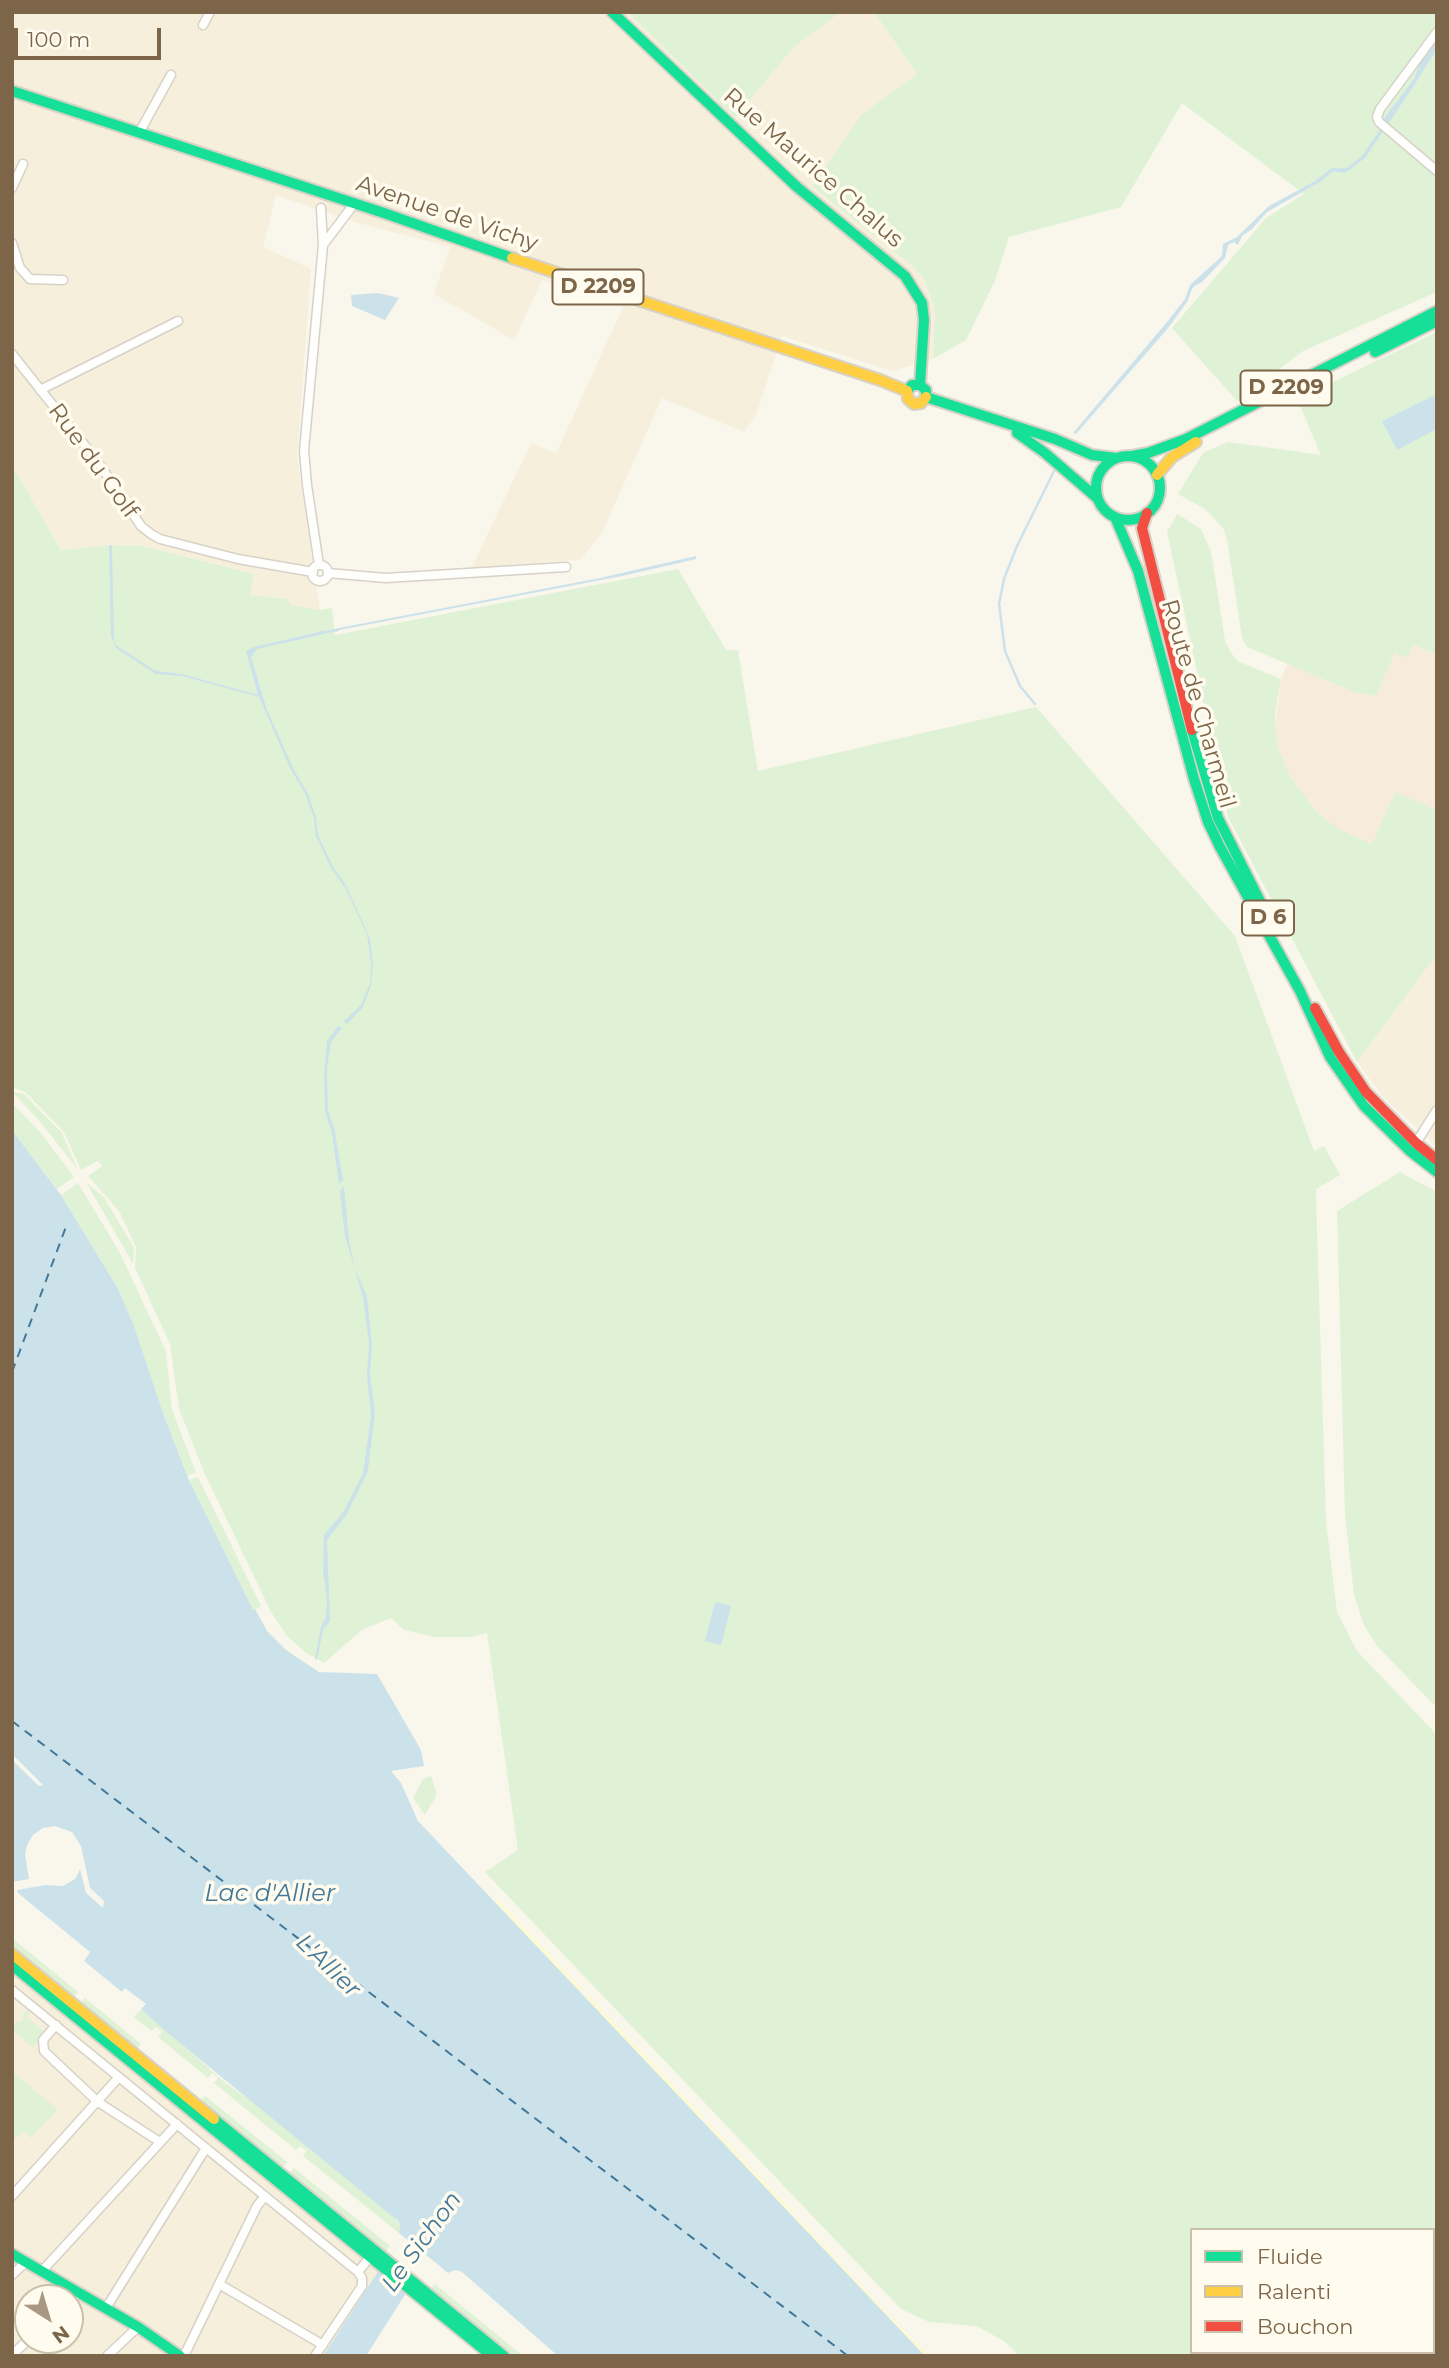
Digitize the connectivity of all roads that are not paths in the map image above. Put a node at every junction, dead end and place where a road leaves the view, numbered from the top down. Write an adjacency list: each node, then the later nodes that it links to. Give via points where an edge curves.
1 (210, 12): 3 (street)
2 (612, 12): 20 (main road, Rue Maurice Chalus, via 797,187 905,276 922,303)
3 (203, 25)
4 (1437, 32): 9 (street, via 1377,117)
5 (171, 75): 7 (street)
6 (12, 91): 7 (main road, Avenue de Vichy / D 2209)
7 (139, 133): 11 (main road, Avenue de Vichy / D 2209)
8 (23, 164): 10 (street)
9 (1437, 171)
10 (12, 188)
11 (354, 204): 14 (street); 22 (main road, Avenue de Vichy / D 2209)
12 (321, 208): 14 (street)
13 (12, 243): 15 (street, via 20,268 30,279)
14 (323, 245): 31 (street, via 304,451)
15 (63, 280)
16 (1437, 311): 25 (main road, D 2209, via 1186,439)
17 (178, 321): 21 (street)
18 (1437, 321): 27 (main road, D 2209, via 1188,446)
19 (12, 354): 21 (street, Rue du Golf)
20 (920, 385): 22 (main road); 23 (main road)
21 (40, 390): 33 (street, Rue du Golf, via 151,534 238,559)
22 (907, 391): 23 (main road, via 914,404)
23 (926, 397): 24 (main road)
24 (995, 420): 26 (main road, via 1092,455); 28 (main road, via 1029,439)
25 (1132, 456): 26 (main road); 27 (main road, via 1147,462)
26 (1116, 458): 28 (main road, via 1098,475)
27 (1157, 475): 29 (main road, via 1160,492)
28 (1098, 500): 30 (main road)
29 (1147, 513): 30 (main road, via 1132,519); 36 (main road, Route de Charmeil / D 6, via 1142,528 1174,664 1218,818 1339,1052)
30 (1115, 517): 36 (main road, Route de Charmeil / D 6, via 1138,571 1209,822 1331,1057 1364,1106)
31 (319, 565): 33 (street); 34 (street)
32 (566, 567): 34 (street, via 386,578)
33 (313, 572): 34 (street, via 320,580)
34 (328, 573)
35 (1437, 1110): 36 (street)
36 (1413, 1147): 37 (main road, Route de Charmeil / D 6); 38 (main road, Route de Charmeil / D 6)
37 (1437, 1160)
38 (1437, 1172)
39 (13, 1959): 50 (main road); 52 (main road)
40 (12, 1990): 41 (street)
41 (56, 2025): 42 (street); 43 (street, via 43,2040 44,2051)
42 (119, 2077): 43 (street); 44 (street)
43 (98, 2102): 45 (street); 47 (street)
44 (177, 2124): 45 (street); 46 (street)
45 (160, 2142): 53 (street)
46 (206, 2148): 48 (street); 60 (street)
47 (12, 2196)
48 (265, 2196): 54 (street); 57 (street)
49 (12, 2247): 51 (street)
50 (370, 2256): 52 (main road); 54 (street)
51 (19, 2258): 53 (main road); 55 (street)
52 (382, 2261): 58 (main road)
53 (42, 2271): 56 (main road)
54 (358, 2272): 62 (street, via 362,2286)
55 (12, 2275)
56 (65, 2284)
57 (219, 2284): 62 (street); 64 (street)
58 (422, 2294): 66 (main road); 67 (main road)
59 (84, 2295): 60 (main road)
60 (106, 2308): 61 (main road)
61 (138, 2327): 63 (street); 64 (main road)
62 (323, 2345): 65 (street)
63 (107, 2356)
64 (182, 2356)
65 (316, 2356)
66 (492, 2356)
67 (504, 2356)

